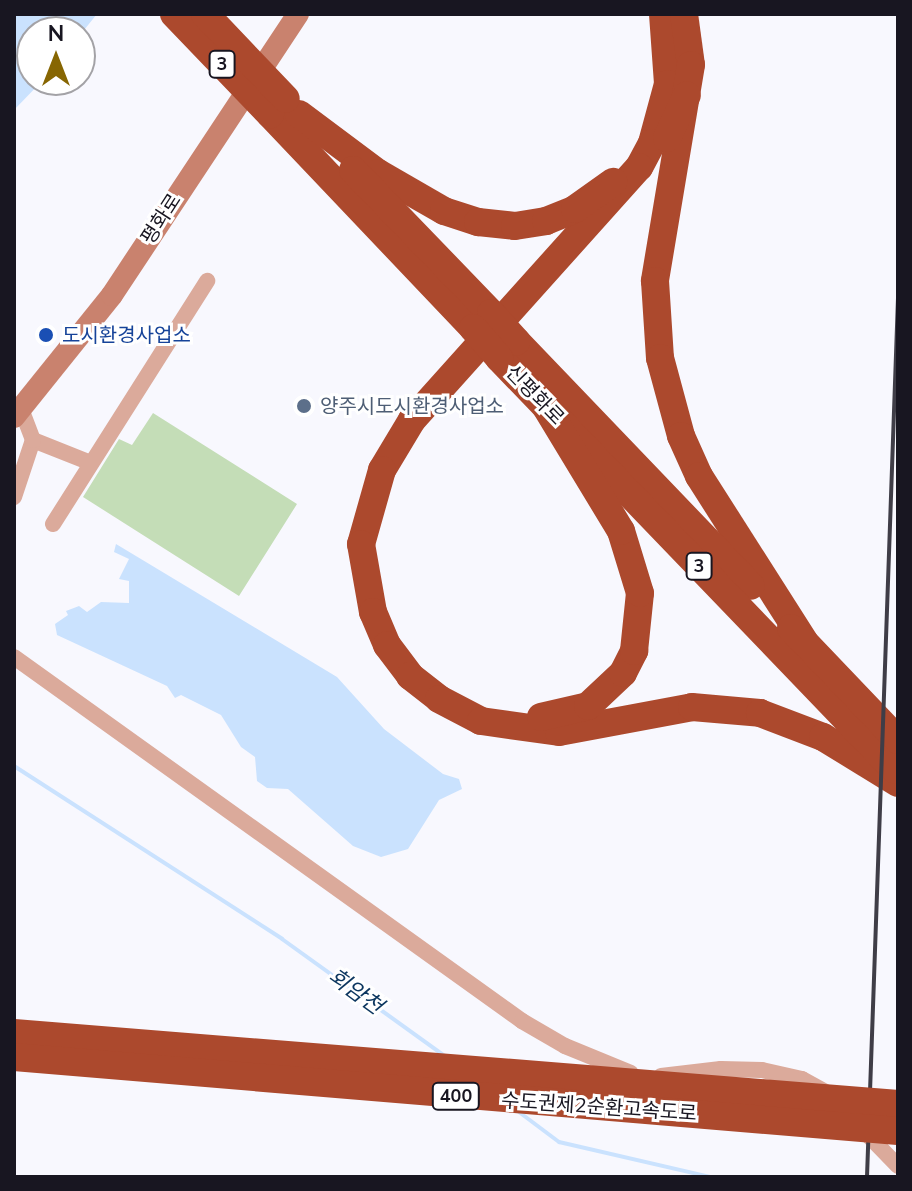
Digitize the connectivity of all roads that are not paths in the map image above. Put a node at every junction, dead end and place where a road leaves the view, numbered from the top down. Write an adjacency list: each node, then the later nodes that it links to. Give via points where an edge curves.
1 (174, 14): 7 (highway, 신평화로 / 3, bridge)
2 (205, 14): 7 (highway, 신평화로 / 3, bridge)
3 (298, 14): 12 (main road, 평화로, via 112,295)
4 (663, 14): 8 (highway, via 670,61)
5 (684, 14): 6 (highway, via 691,65)
6 (687, 95): 11 (highway, via 639,186 426,425 396,476 381,515 375,550 379,583 397,636 411,655 459,694 518,716 569,713 606,693 623,673 640,623 638,579 621,531); 17 (highway, via 655,281 660,358 681,436 699,476)
7 (285, 109): 8 (highway, via 444,211 515,226 546,221 605,190 634,160); 10 (highway, 신평화로 / 3, bridge)
8 (660, 117): 21 (highway, via 639,167 412,420 382,470 361,544 373,612 387,645 410,676 481,721 559,732 692,707 760,713 823,737)
9 (207, 281): 14 (street)
10 (508, 349): 11 (highway, 신평화로 / 3); 17 (highway, 신평화로 / 3)
11 (546, 407): 20 (highway, 신평화로 / 3)
12 (18, 413): 13 (street)
13 (33, 440): 14 (street); 15 (street)
14 (91, 463): 16 (street)
15 (14, 497)
16 (53, 524)
17 (804, 641): 19 (highway, 신평화로 / 3)
18 (14, 657): 26 (street, via 522,1021 646,1079 721,1069 802,1079 826,1093)
19 (898, 740)
20 (898, 773)
21 (898, 783)
22 (14, 1033): 24 (highway, 수도권제2순환고속도로 / 400, bridge)
23 (14, 1057): 25 (highway, 수도권제2순환고속도로 / 400, bridge)
24 (898, 1104)
25 (898, 1131)
26 (898, 1166)

